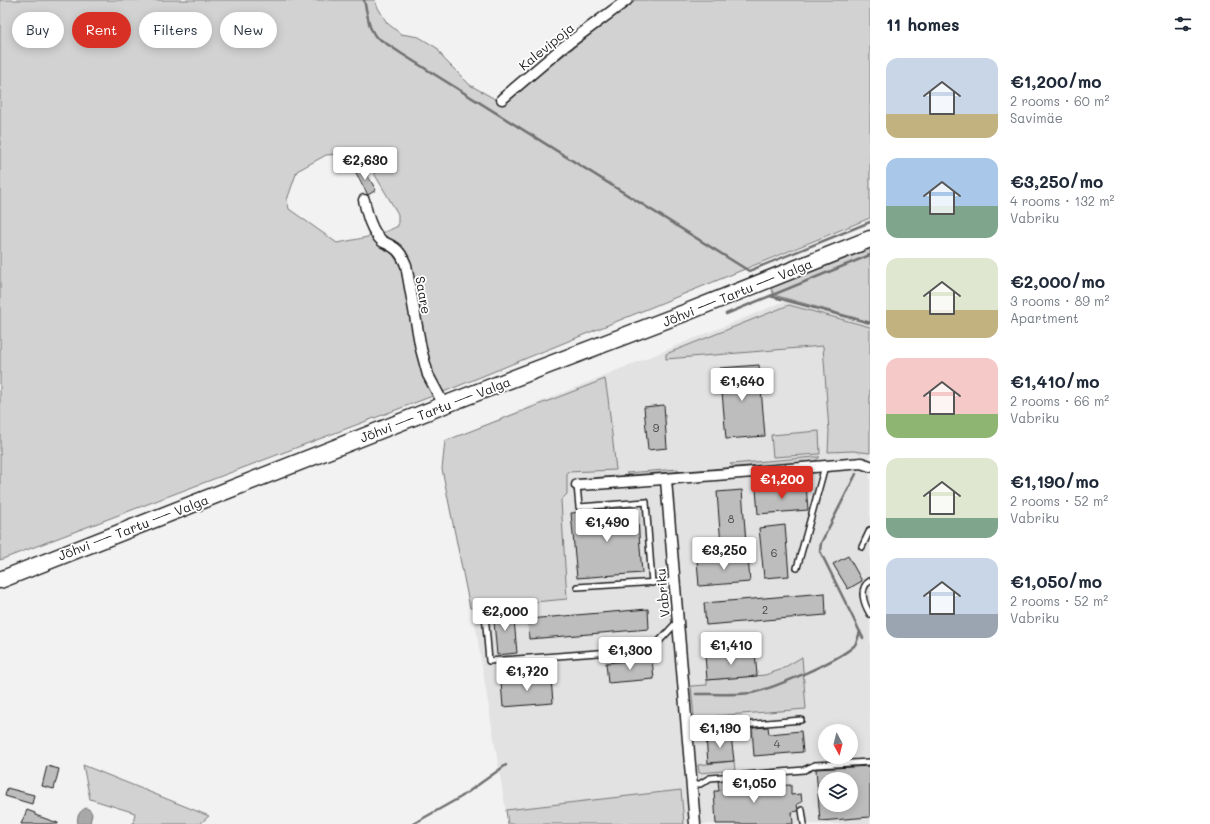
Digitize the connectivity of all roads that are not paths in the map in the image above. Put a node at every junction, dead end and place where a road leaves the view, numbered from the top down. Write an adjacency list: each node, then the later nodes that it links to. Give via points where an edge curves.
1 (627, 0): 2 (street, Kalevipoja, via 562,48)
2 (502, 99)
3 (364, 200): 5 (street, Saare, via 376,234 401,254 406,265 428,375)
4 (870, 239): 5 (highway, Jõhvi — Tartu — Valga)
5 (444, 405): 13 (highway, Jõhvi — Tartu — Valga)
6 (825, 466): 7 (street, via 861,463); 8 (street); 12 (lane)
7 (870, 466)
8 (666, 480): 9 (street); 15 (street, Vabriku)
9 (577, 485): 16 (lane, via 579,507 646,502)
10 (870, 530): 11 (lane)
11 (862, 547)
12 (797, 568)
13 (0, 580)
14 (870, 580): 19 (lane, via 865,583 862,591 863,600)
15 (674, 581): 16 (lane); 20 (street, Vabriku)
16 (652, 583): 17 (lane)
17 (578, 588)
18 (485, 614): 20 (lane, via 489,661 652,649)
19 (870, 614)
20 (677, 622): 22 (street, Vabriku)
21 (801, 720): 22 (lane)
22 (687, 730): 24 (street, Vabriku)
23 (870, 762): 24 (lane, via 815,765 804,770 710,778 700,784)
24 (692, 784): 26 (street, Vabriku)
25 (802, 810): 27 (lane)
26 (695, 824)
27 (804, 824)

